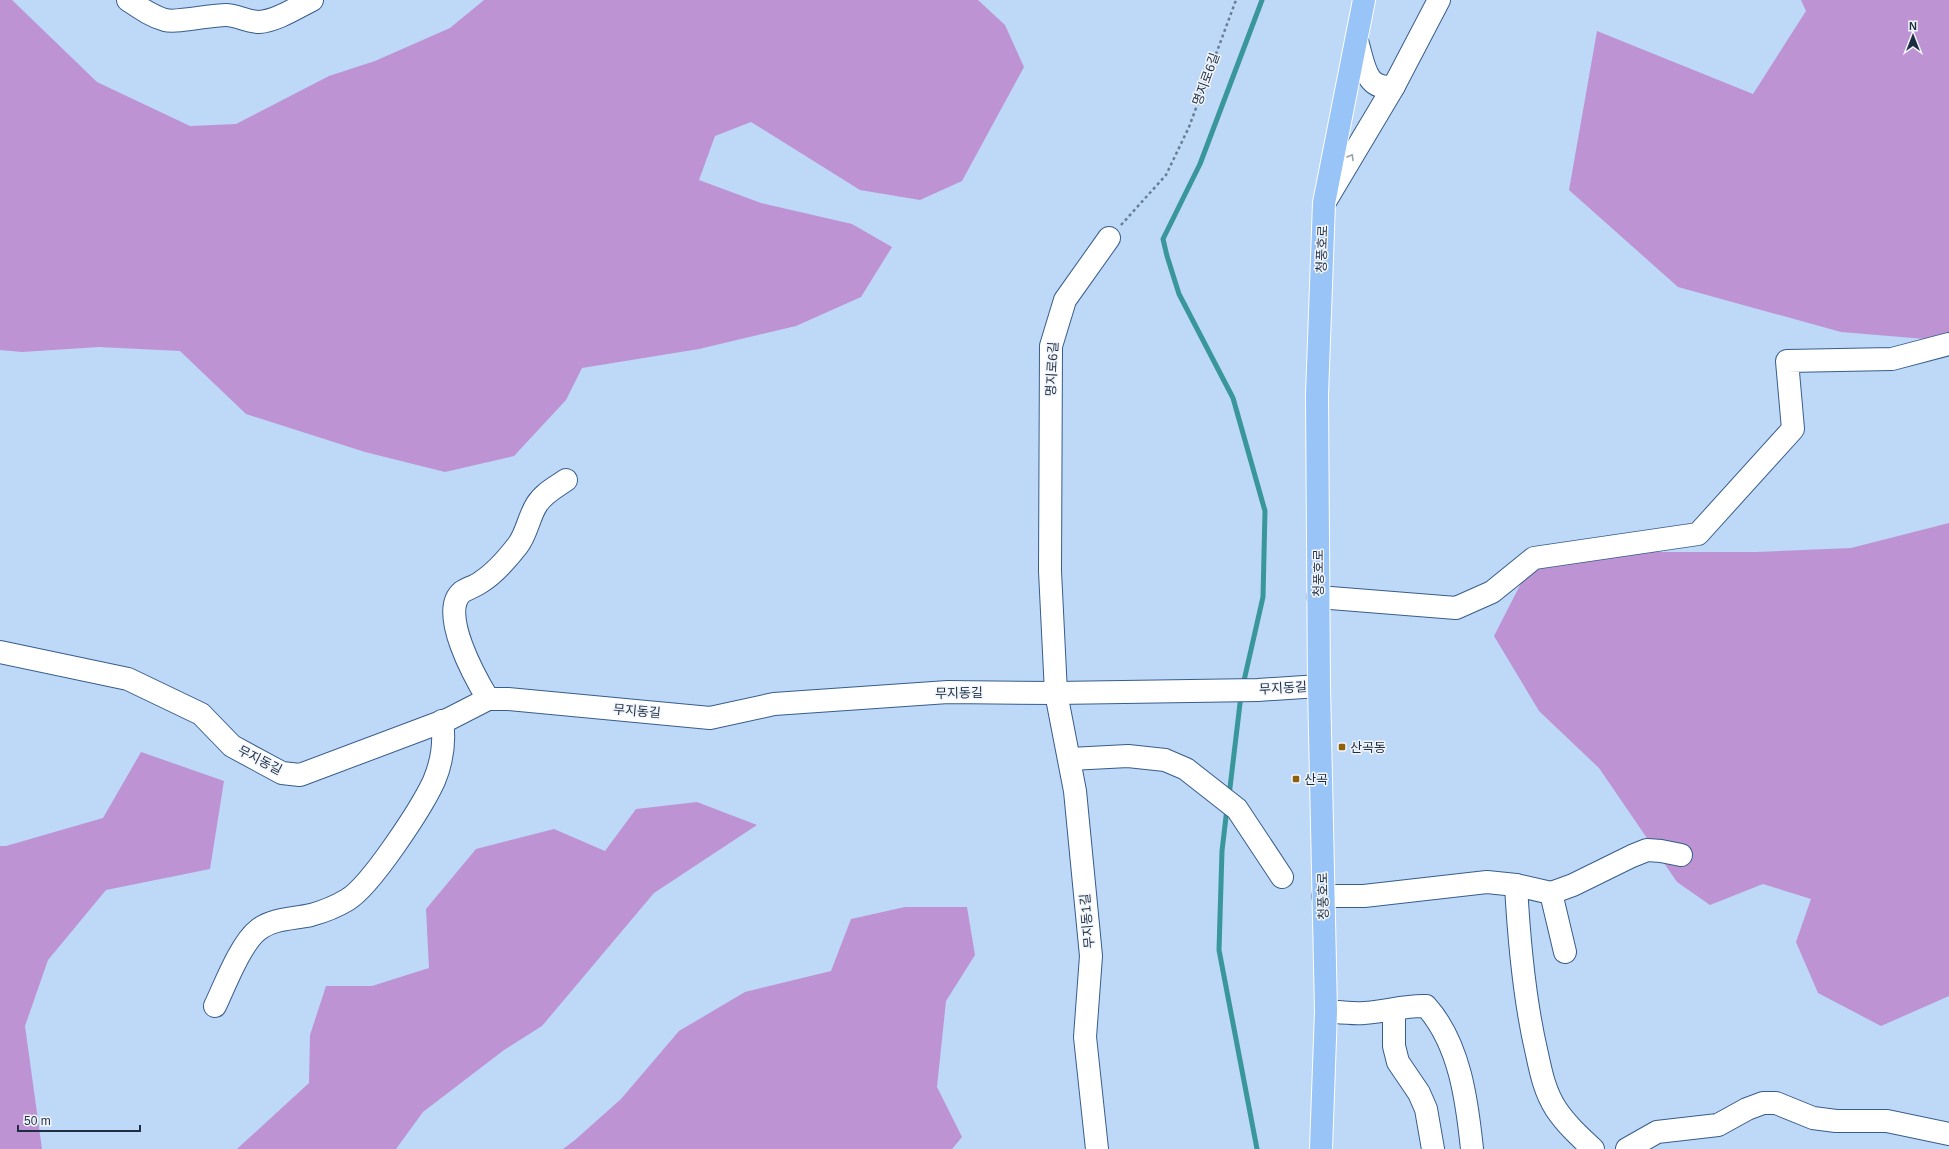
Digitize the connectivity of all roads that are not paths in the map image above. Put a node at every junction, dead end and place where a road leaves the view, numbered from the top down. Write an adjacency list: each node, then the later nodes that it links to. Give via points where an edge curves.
1 (128, 0): 2 (street, via 151,15 167,20 229,15 259,22)
2 (312, 0)
3 (1364, 0): 5 (main road, 청풍호로)
4 (1439, 0): 6 (street)
5 (1357, 41): 6 (street, via 1369,78 1374,85 1385,88); 7 (main road, 청풍호로)
6 (1394, 86): 7 (street, one-way to 6)
7 (1324, 203): 11 (main road, 청풍호로, via 1316,395)
8 (1109, 238): 14 (street, 명지로6길, via 1065,300 1051,346 1050,571)
9 (1949, 344): 11 (street, via 1892,359 1787,361 1793,429 1698,534 1534,558 1492,592 1456,608)
10 (566, 480): 15 (street, via 537,504 519,543 504,562 482,582 461,593 455,606 462,648)
11 (1318, 597): 13 (main road, 청풍호로)
12 (0, 652): 16 (street, 무지동길, via 128,679 201,714 232,746 282,773 300,775)
13 (1319, 686): 14 (street, 무지동길, via 1229,691); 22 (main road, 청풍호로)
14 (1056, 694): 15 (street, 무지동길, via 932,693 774,704 710,718); 17 (street, 무지동1길)
15 (488, 699): 16 (street, 무지동길)
16 (442, 721): 24 (street, via 444,738 434,780 418,811 369,880 348,900 311,915 277,921 258,930 244,946)
17 (1070, 759): 19 (street, via 1128,756 1165,760 1186,769 1237,808); 28 (street, 무지동1길, via 1090,956 1085,1037)
18 (1681, 855): 21 (street, via 1647,850 1573,885)
19 (1282, 877)
20 (1516, 885): 21 (street); 22 (street, via 1487,882 1364,896); 32 (street, via 1526,994 1543,1082 1555,1108 1571,1130)
21 (1551, 892): 23 (street)
22 (1324, 896): 26 (main road, 청풍호로)
23 (1565, 952)
24 (215, 1006)
25 (1394, 1010): 26 (street, via 1362,1013); 30 (street, via 1394,1046 1398,1062 1420,1093 1426,1109); 31 (street, via 1426,1006 1440,1026 1458,1067)
26 (1326, 1011): 29 (main road, 청풍호로)
27 (1949, 1134): 33 (street, via 1887,1121 1836,1121 1812,1118 1776,1103 1763,1103 1746,1109 1718,1125 1657,1132)
28 (1097, 1149)
29 (1321, 1149)
30 (1433, 1149)
31 (1472, 1149)
32 (1593, 1149)
33 (1627, 1149)

